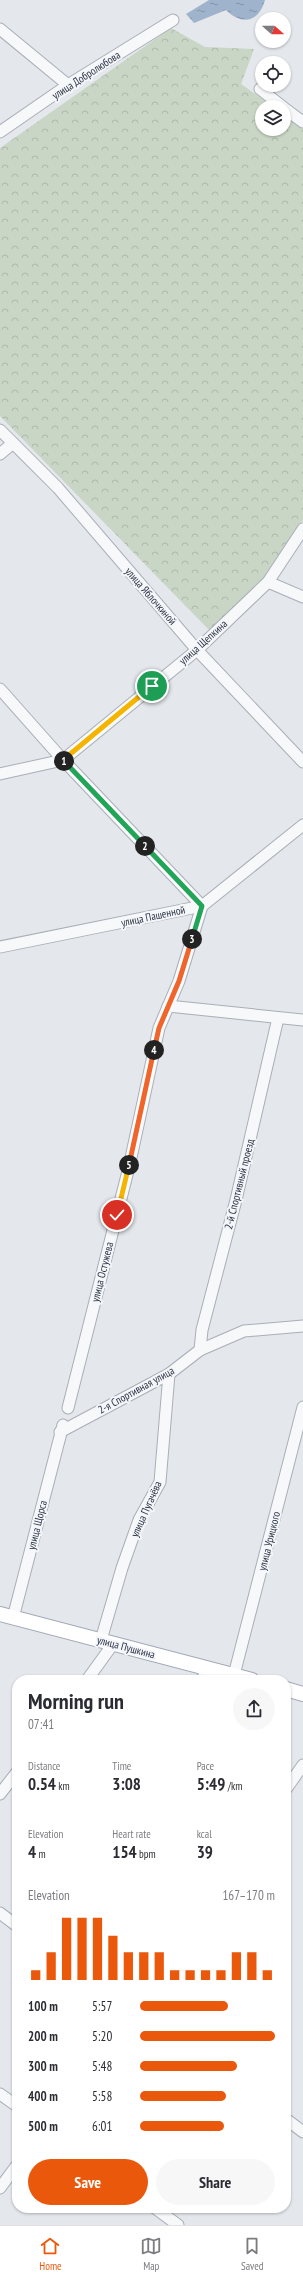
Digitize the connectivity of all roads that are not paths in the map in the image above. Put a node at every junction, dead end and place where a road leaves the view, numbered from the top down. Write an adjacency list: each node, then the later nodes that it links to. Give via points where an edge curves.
1 (173, 20): 3 (street, улица Добролюбова)
2 (0, 29): 3 (street)
3 (68, 85): 8 (street, улица Добролюбова)
4 (264, 92): 5 (street)
5 (275, 100)
6 (291, 113): 7 (street)
7 (303, 122)
8 (0, 132)
9 (0, 430): 10 (street, улица Яблочкиной)
10 (13, 443): 11 (street); 15 (street, улица Яблочкиной, via 58,488)
11 (0, 454)
12 (303, 530): 13 (street, улица Щепкина)
13 (268, 582): 14 (street); 15 (street, улица Щепкина)
14 (303, 597)
15 (197, 650): 17 (street, улица Щепкина); 18 (street, улица Яблочкиной)
16 (0, 690): 17 (street)
17 (63, 760): 19 (street, улица Щепкина); 21 (street)
18 (303, 762)
19 (0, 774)
20 (303, 825): 21 (street, улица Пашенной)
21 (202, 906): 22 (street, улица Пашенной); 23 (street, улица Остужева, via 179,981)
22 (0, 947)
23 (168, 1006): 24 (street); 30 (street, улица Остужева, via 159,1028 129,1167)
24 (278, 1018): 25 (street); 27 (street, 2-й Спортивный проезд, via 236,1200 202,1330)
25 (303, 1020)
26 (303, 1326): 27 (street, 2-я Спортивная улица, via 244,1331)
27 (200, 1350): 28 (street, 2-я Спортивная улица)
28 (169, 1374): 31 (street, 2-я Спортивная улица); 33 (street, улица Пугачёва, via 160,1482 139,1520 122,1568)
29 (303, 1407): 36 (street, улица Урицкого)
30 (68, 1408)
31 (62, 1427): 32 (street, улица Щорса)
32 (7, 1616): 33 (main road, улица Пушкина)
33 (107, 1642): 34 (main road, улица Пушкина); 35 (street, улица Пугачёва)
34 (204, 1674): 36 (main road, улица Пушкина)
35 (90, 1675)
36 (234, 1675)
37 (291, 1690): 38 (main road)
38 (303, 1694)
39 (303, 1765): 41 (street)
40 (12, 1778): 42 (street)
41 (291, 1782)
42 (0, 1794)
43 (0, 1914): 44 (street)
44 (12, 1922)
45 (0, 2094): 46 (street)
46 (12, 2102)
47 (291, 2123): 48 (street)
48 (303, 2132)
49 (12, 2171): 50 (street)
50 (0, 2188)
51 (162, 2213): 52 (street)
52 (178, 2225)

